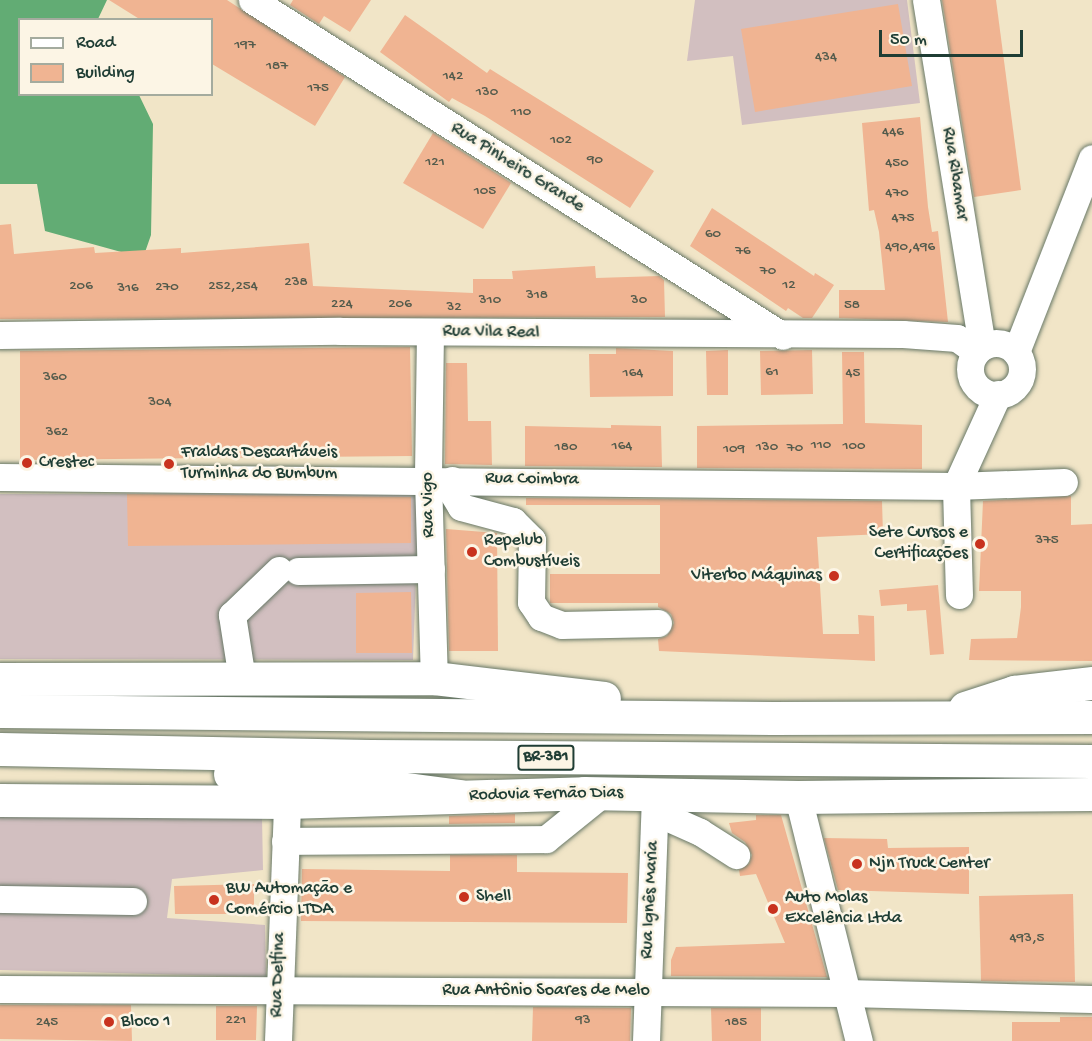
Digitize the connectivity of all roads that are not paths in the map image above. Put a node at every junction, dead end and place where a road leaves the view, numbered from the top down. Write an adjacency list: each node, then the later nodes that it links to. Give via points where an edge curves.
1 (252, 0): 6 (street, Rua Pinheiro Grande)
2 (926, 0): 7 (street, Rua Ribamar)
3 (1092, 158): 8 (street)
4 (430, 332): 5 (street, Rua Vila Real); 6 (street, Rua Vila Real); 11 (street, Rua Vigo)
5 (0, 335)
6 (783, 336): 7 (street, Rua Vila Real, via 945,337 957,338)
7 (978, 351): 8 (street, via 1004,344); 9 (street, via 972,378 982,390)
8 (1016, 352): 9 (street, via 1021,375 1013,388)
9 (998, 394): 13 (street)
10 (0, 477): 11 (street, Rua Coimbra)
11 (440, 480): 13 (street, Rua Coimbra); 14 (street, Rua Vigo); 16 (street, via 461,507 513,521 532,540 531,602 542,617 562,625)
12 (1064, 482): 13 (street, Rua Coimbra)
13 (956, 486): 15 (street)
14 (431, 569): 17 (street, Rua Vigo); 19 (street, via 288,570 232,615)
15 (959, 595)
16 (658, 623)
17 (434, 678): 19 (main road); 24 (main road)
18 (0, 679): 19 (main road)
19 (242, 679)
20 (1092, 684): 22 (main road, via 1014,692)
21 (0, 711): 24 (main road)
22 (937, 717): 23 (main road); 24 (main road)
23 (1092, 717)
24 (772, 718)
25 (0, 749): 26 (main road, Rodovia Fernão Dias / BR-381)
26 (1092, 761)
27 (0, 763): 30 (main road, via 369,784)
28 (603, 793): 30 (main road, Rodovia Fernão Dias / BR-381); 35 (main road, Rodovia Fernão Dias / BR-381); 36 (street, via 546,839)
29 (1092, 794): 31 (main road, Rodovia Fernão Dias / BR-381)
30 (460, 796): 32 (main road, Rodovia Fernão Dias / BR-381)
31 (798, 797): 35 (main road, Rodovia Fernão Dias / BR-381); 44 (street)
32 (352, 799): 34 (main road, Rodovia Fernão Dias / BR-381); 36 (street)
33 (0, 800): 34 (main road, Rodovia Fernão Dias / BR-381)
34 (287, 802): 37 (street, Rua Delfina)
35 (655, 803): 38 (street); 43 (street, Rua Ignês Maria)
36 (352, 840): 37 (street)
37 (285, 841): 42 (street, Rua Delfina)
38 (736, 855)
39 (0, 899): 40 (street)
40 (133, 901)
41 (0, 989): 42 (street, Rua Antônio Soares de Melo)
42 (277, 991): 43 (street, Rua Antônio Soares de Melo); 46 (street, Rua Delfina)
43 (647, 991): 44 (street, Rua Antônio Soares de Melo); 47 (street, Rua Ignês Maria)
44 (846, 993): 45 (street, Rua Antônio Soares de Melo); 48 (street)
45 (1092, 999)
46 (278, 1041)
47 (646, 1041)
48 (859, 1041)

